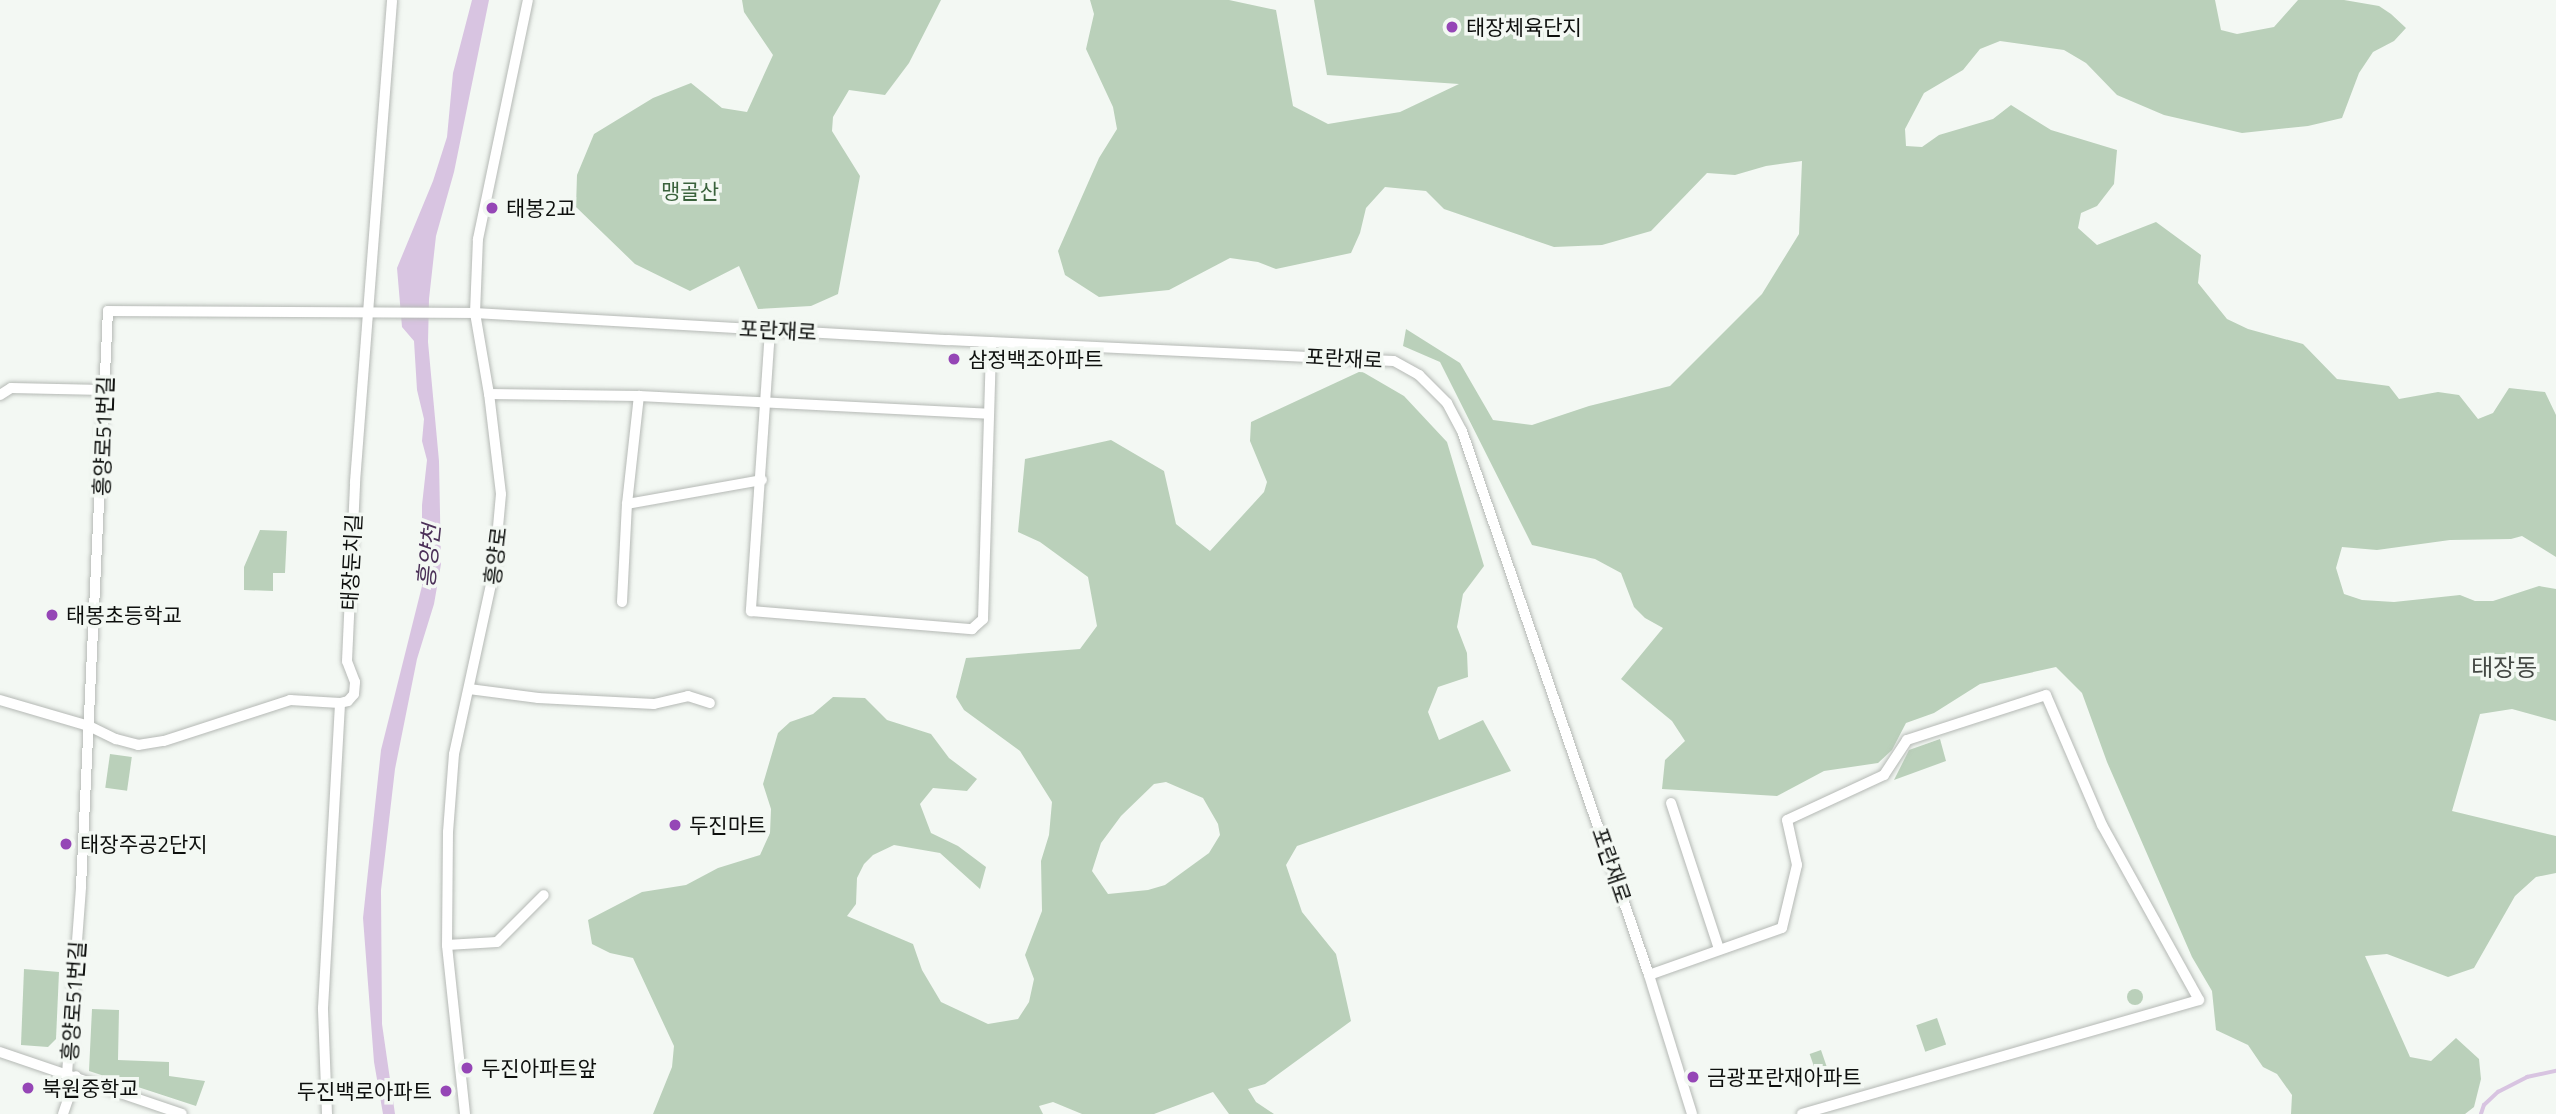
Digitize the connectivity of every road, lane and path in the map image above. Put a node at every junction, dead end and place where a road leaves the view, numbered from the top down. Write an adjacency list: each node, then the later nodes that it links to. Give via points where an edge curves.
1 (391, 0): 3 (street, 태장둔치길)
2 (528, 0): 4 (street, 흥양로, via 478,239)
3 (366, 313): 4 (street); 7 (street, 흥양로51번길, via 112,309 107,316); 18 (street, 태장둔치길, via 347,661 355,682 354,694)
4 (475, 313): 5 (street, 포란재로); 8 (street, 흥양로)
5 (770, 330): 6 (street, 포란재로); 11 (street)
6 (991, 342): 12 (street); 25 (street, 포란재로, via 1394,360 1419,375 1447,403 1462,431)
7 (104, 390): 9 (street, via 11,388); 20 (street, 흥양로51번길)
8 (489, 394): 10 (street); 16 (street, 흥양로, via 501,494 494,570)
9 (0, 395)
10 (639, 396): 11 (street); 14 (street)
11 (765, 401): 12 (street); 13 (street)
12 (989, 414): 13 (street, via 983,619 972,629 751,611)
13 (762, 480): 14 (street)
14 (627, 504): 15 (street)
15 (622, 603)
16 (469, 688): 19 (street, via 538,698 653,704 688,696); 23 (street, 흥양로, via 454,754)
17 (0, 700): 20 (street)
18 (340, 703): 20 (street, via 290,700 164,741 138,745); 30 (street, 태장둔치길, via 323,1008)
19 (710, 703)
20 (89, 726): 27 (street, 흥양로51번길)
21 (1671, 803): 24 (street)
22 (544, 895): 23 (street, via 497,942)
23 (447, 945): 31 (street, 흥양로)
24 (1719, 948): 25 (street); 33 (street, via 1782,928 1797,865 1787,820 1884,775 1907,740 2046,695 2102,825 2199,1000)
25 (1649, 975): 32 (street, 포란재로)
26 (0, 1052): 27 (street, 흥양로51번길)
27 (71, 1075): 28 (street); 29 (street, 흥양로51번길)
28 (63, 1114)
29 (182, 1114)
30 (327, 1114)
31 (464, 1114)
32 (1692, 1114)
33 (1802, 1114)

